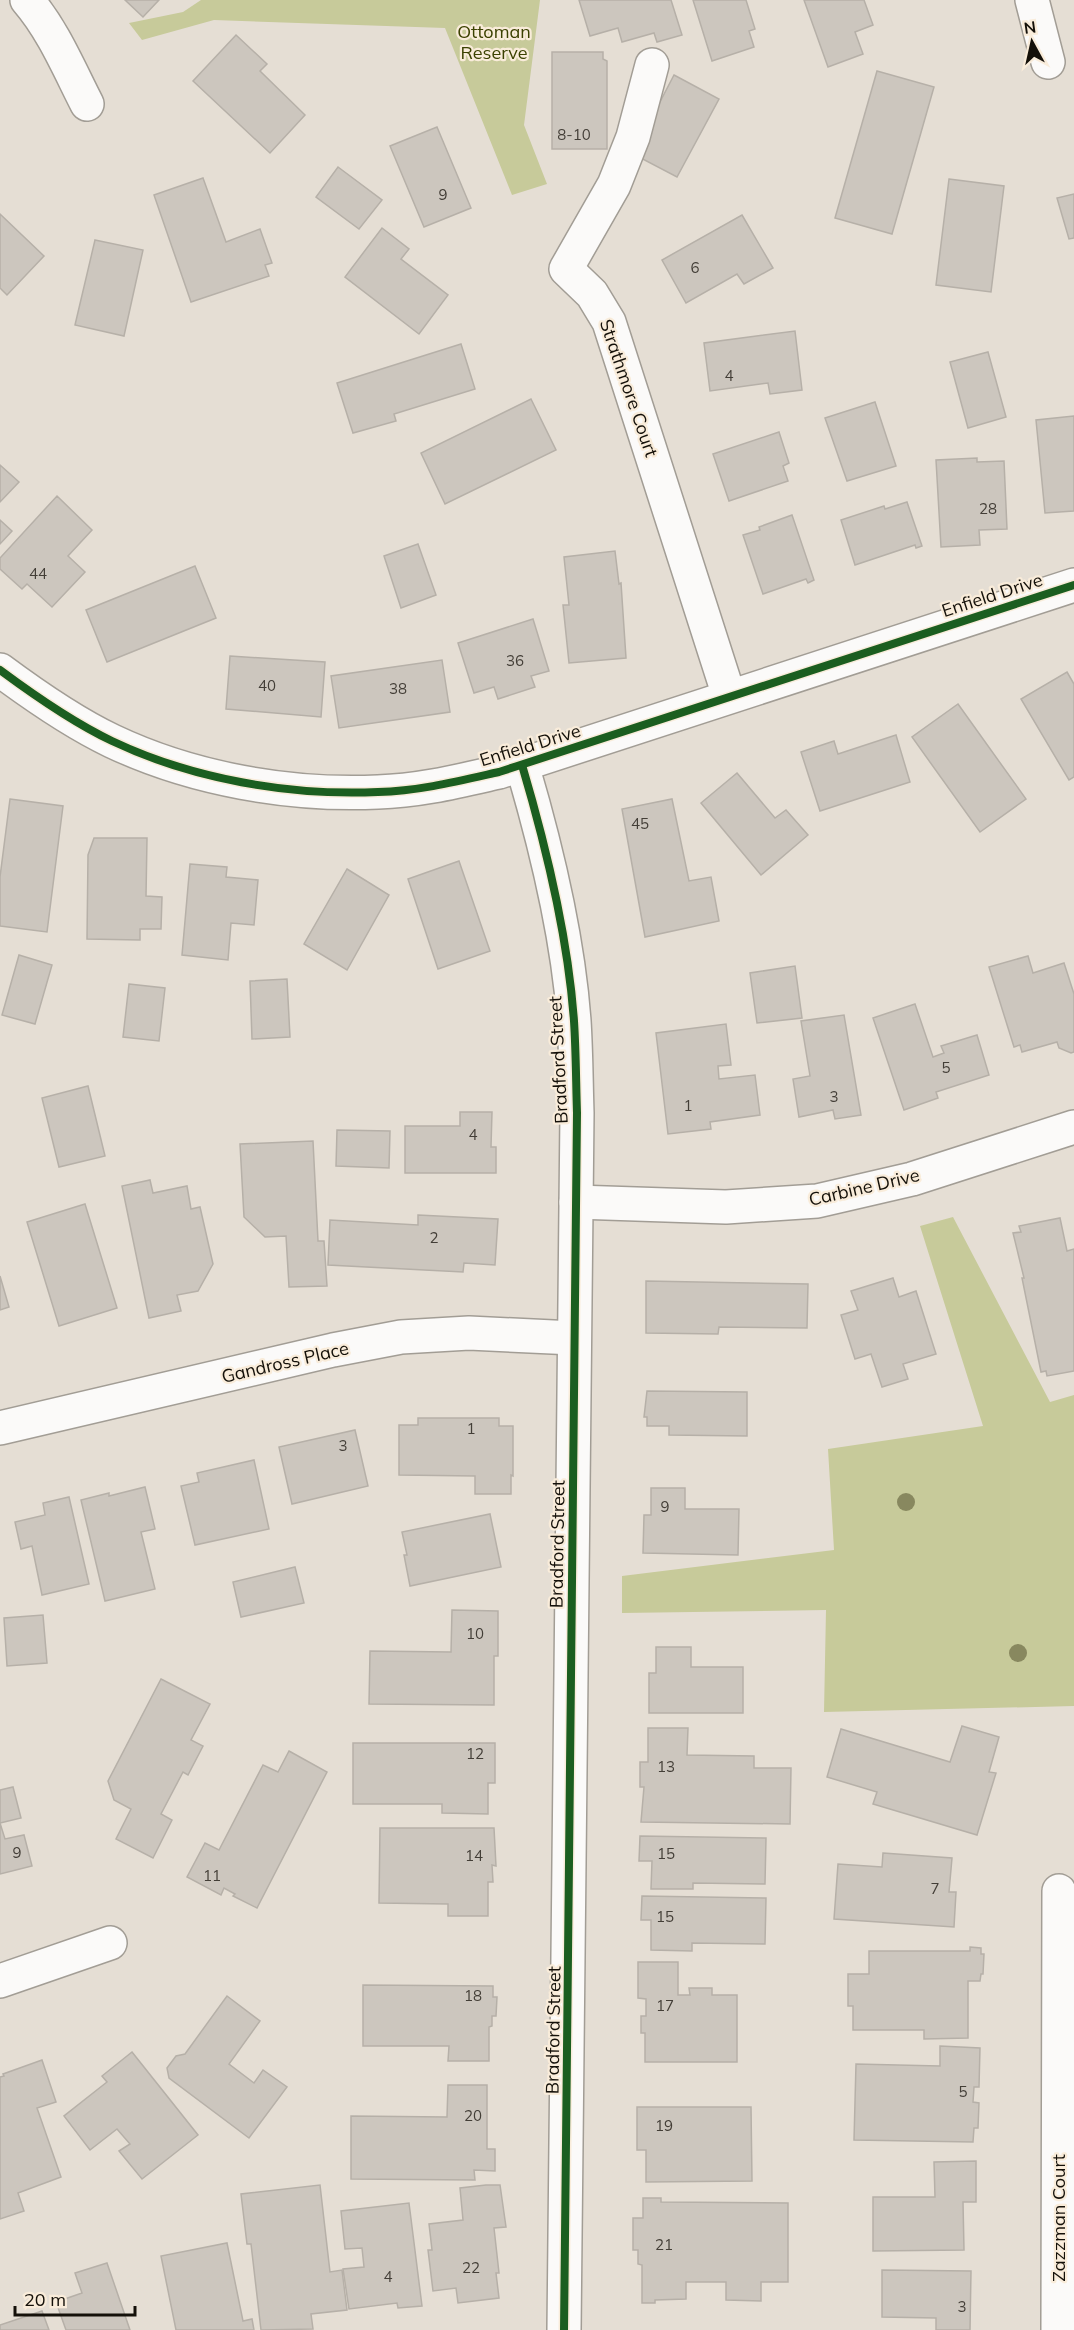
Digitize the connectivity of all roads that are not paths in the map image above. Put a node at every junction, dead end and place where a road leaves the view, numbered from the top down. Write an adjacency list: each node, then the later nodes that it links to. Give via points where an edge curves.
1 (27, 0): 5 (street, via 37,11)
2 (1032, 0): 3 (street)
3 (1048, 62)
4 (652, 65): 8 (street, Strathmore Court, via 633,137 614,185 566,270 592,294 609,322)
5 (87, 104)
6 (1074, 585): 8 (street, Enfield Drive)
7 (0, 670): 9 (street, Enfield Drive, via 42,701 112,741 179,767 253,784 315,792 378,792 432,787)
8 (729, 696): 9 (street, Enfield Drive)
9 (522, 765): 11 (street, Bradford Street, via 543,838 574,1020)
10 (1074, 1127): 11 (street, Carbine Drive, via 912,1179 817,1201 726,1207)
11 (576, 1202): 12 (street, Bradford Street)
12 (574, 1338): 13 (street, Gandross Place, via 469,1332 401,1337); 17 (street, Bradford Street)
13 (0, 1428)
14 (1059, 1891): 18 (street, Zazzman Court)
15 (110, 1943): 16 (street)
16 (0, 1981)
17 (564, 2330)
18 (1058, 2330)

